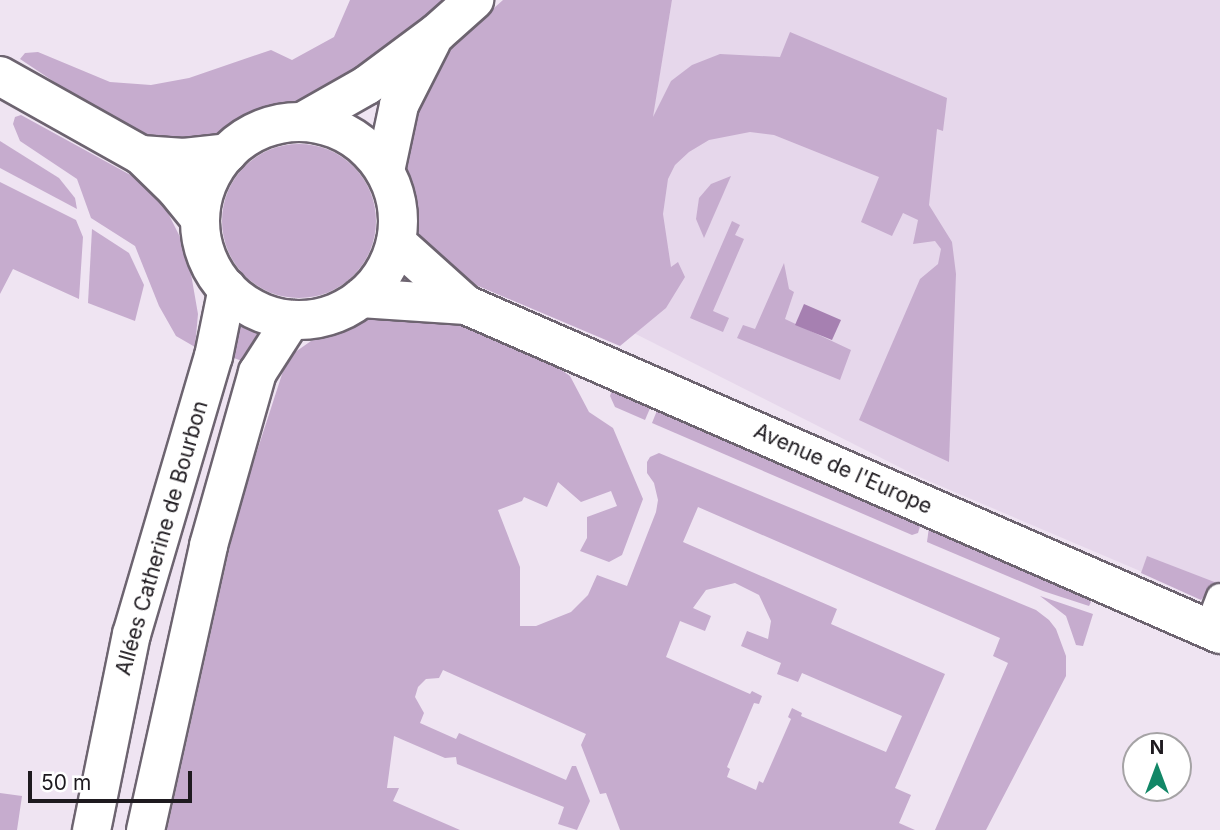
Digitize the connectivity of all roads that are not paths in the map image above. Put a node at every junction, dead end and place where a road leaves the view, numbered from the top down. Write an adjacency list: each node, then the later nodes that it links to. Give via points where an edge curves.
1 (474, 0): 2 (main road)
2 (437, 33): 4 (main road, via 367,85); 7 (main road, via 399,105)
3 (0, 76): 6 (main road)
4 (302, 122): 5 (main road, via 254,133); 7 (main road, via 322,124 350,136 373,154)
5 (228, 153): 6 (main road, via 184,158); 8 (main road, via 208,183)
6 (141, 155): 8 (main road)
7 (385, 171): 9 (main road, via 397,201)
8 (200, 219): 10 (main road, via 208,259)
9 (396, 242): 11 (main road, via 384,273); 12 (main road, Avenue de l'Europe)
10 (227, 287): 13 (main road, via 250,306); 15 (main road, Allées Catherine de Bourbon, via 214,356 131,634)
11 (361, 298): 12 (main road, Avenue de l'Europe); 13 (main road, via 320,318)
12 (466, 305): 14 (main road, Avenue de l'Europe)
13 (291, 319): 16 (main road, via 253,385 208,545)
14 (1216, 620)
15 (91, 830)
16 (145, 830)

